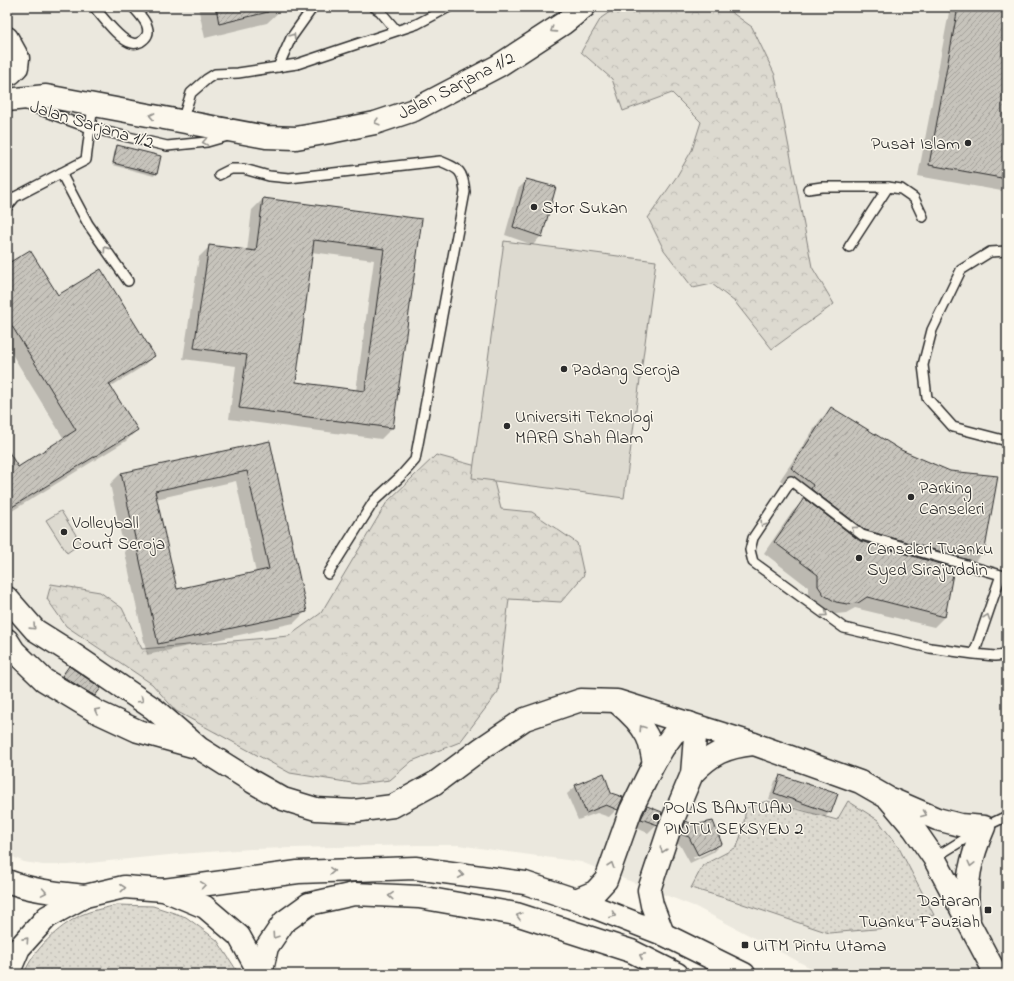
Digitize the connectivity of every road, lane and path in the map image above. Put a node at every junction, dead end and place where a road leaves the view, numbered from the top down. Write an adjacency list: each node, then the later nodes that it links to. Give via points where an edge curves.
1 (94, 7): 2 (lane, via 119,35 131,43 137,43 143,41 148,30 147,24)
2 (133, 7)
3 (313, 7): 9 (lane, one-way to 3, via 291,38)
4 (374, 7): 7 (lane)
5 (449, 7): 7 (lane, via 417,24)
6 (584, 7): 15 (street, Jalan Sarjana 1/2, one-way to 15, via 498,66 414,110 375,123 296,138 266,137)
7 (396, 30): 9 (lane, via 297,64)
8 (7, 38): 10 (street, via 18,58 17,67)
9 (278, 67): 13 (lane, via 215,74 207,78 191,93)
10 (7, 74)
11 (10, 100): 12 (street, Jalan Sarjana 1/2, via 46,96); 14 (lane, Jalan Sarjana 1/2)
12 (93, 104): 13 (street, Jalan Sarjana 1/2, one-way to 12); 14 (lane)
13 (182, 121): 15 (street, Jalan Sarjana 1/2)
14 (90, 128): 15 (lane, Jalan Sarjana 1/2, one-way to 14, via 207,142 167,146); 16 (lane, via 86,160)
15 (243, 132)
16 (61, 173): 20 (lane, via 15,197); 24 (lane, one-way to 16, via 88,224)
17 (219, 175): 26 (lane, via 231,169 244,169 289,178 440,161 456,167 464,178 465,192 415,460 374,501)
18 (888, 187): 19 (lane); 21 (lane, via 901,190 914,198); 22 (lane)
19 (808, 189)
20 (7, 207)
21 (923, 216)
22 (849, 247)
23 (1007, 251): 25 (lane, via 990,252 961,270 932,330 923,365 927,398 953,426)
24 (128, 281)
25 (1007, 441)
26 (328, 574)
27 (7, 598): 34 (street, one-way to 34, via 35,630 154,709)
28 (7, 640): 34 (street, one-way to 28, via 138,731 97,712 44,680 14,651)
29 (974, 654): 29 (lane, one-way to 29, via 1001,574 862,535 791,481 753,538 750,550 753,562 844,628 930,648); 30 (lane)
30 (1007, 655)
31 (617, 701): 32 (street); 34 (street, via 581,700 525,719 435,783 393,806 354,812 316,809 283,799); 35 (street, one-way to 31, via 648,737 631,714)
32 (689, 723): 33 (street); 35 (street, via 674,733); 36 (street, via 695,737)
33 (754, 744): 36 (street, via 736,746 719,752 704,761); 37 (street, via 860,782)
34 (199, 748)
35 (654, 764): 44 (street, one-way to 35, via 595,892 606,880 631,810)
36 (692, 774): 46 (street, one-way to 46, via 671,824 649,890 652,905)
37 (888, 798): 39 (street, one-way to 39, via 937,819); 40 (street)
38 (1007, 816): 39 (lane)
39 (984, 827): 40 (lane); 45 (street, one-way to 45, via 970,866 967,886)
40 (934, 858): 45 (street)
41 (7, 881): 43 (street, one-way to 43, via 24,888 49,893)
42 (164, 890): 43 (street, one-way to 42, via 124,887); 44 (street, one-way to 44, via 298,872 415,868 525,883); 48 (street, via 205,907 239,936)
43 (85, 896): 47 (street, one-way to 43, via 19,948 48,917)
44 (576, 900): 46 (street, one-way to 46)
45 (970, 926): 51 (street)
46 (664, 934): 50 (street)
47 (8, 974)
48 (261, 974): 49 (street, one-way to 48, via 631,950 516,914 419,897 354,894 309,904 284,922 267,947)
49 (677, 974)
50 (744, 974)
51 (996, 974)

